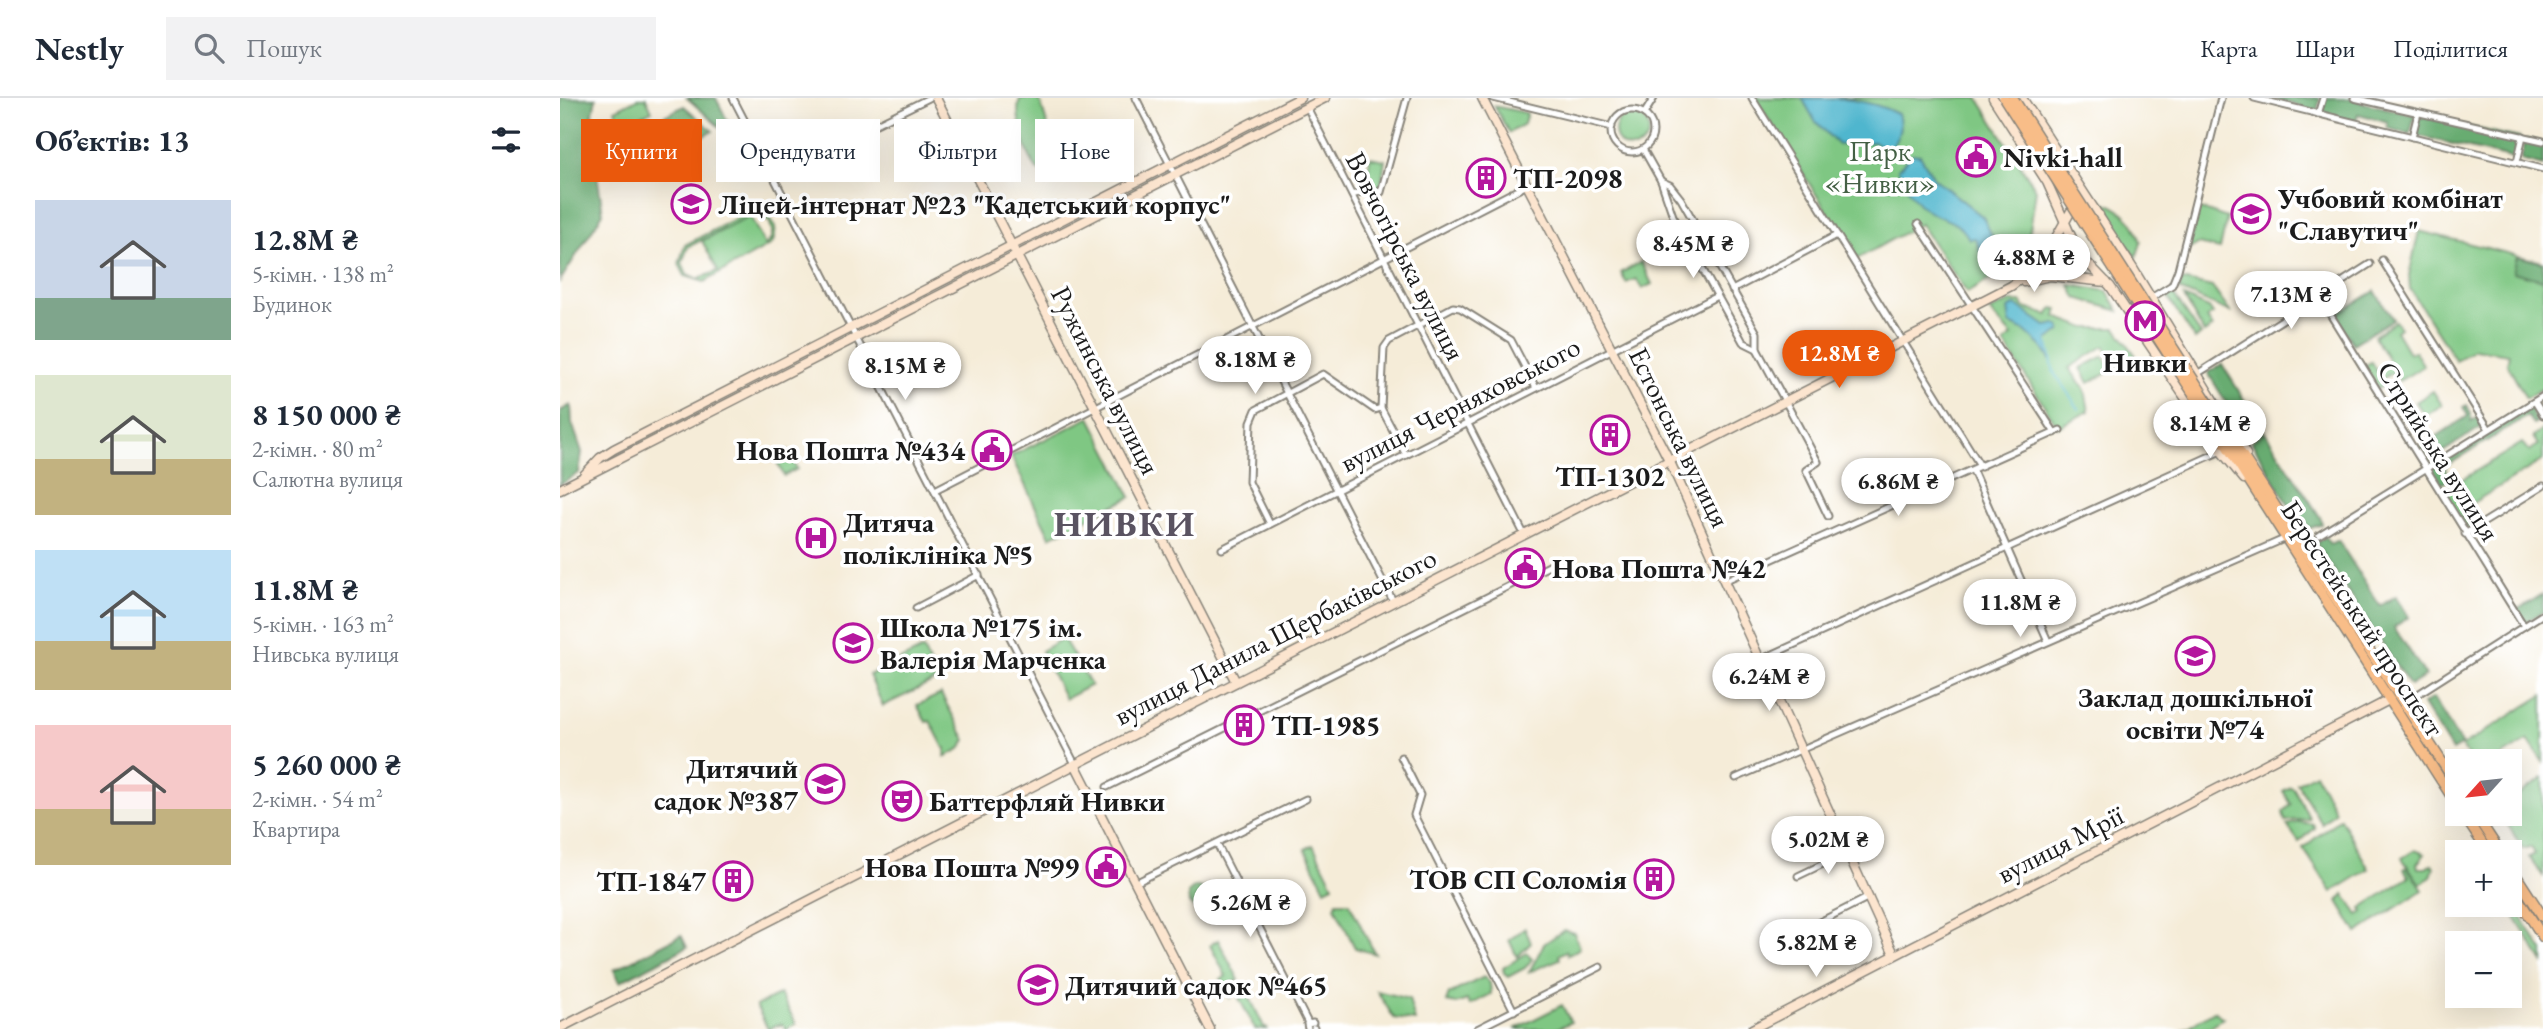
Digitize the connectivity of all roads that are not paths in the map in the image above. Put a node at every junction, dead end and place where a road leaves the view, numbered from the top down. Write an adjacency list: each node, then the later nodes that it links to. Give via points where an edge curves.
1 (733, 98): 24 (street)
2 (929, 98): 25 (street)
3 (936, 98): 45 (street, Ружинська вулиця)
4 (1136, 98): 32 (street)
5 (1300, 98): 32 (street)
6 (1325, 98): 20 (street)
7 (1407, 98): 40 (street, via 1381,192)
8 (1482, 98): 39 (street, Естонська вулиця)
9 (1493, 98): 26 (street)
10 (1654, 98): 22 (street)
11 (1752, 98): 44 (street)
12 (1993, 98): 38 (street)
13 (2004, 98): 81 (main road, Берестейський проспект, bridge)
14 (2013, 98): 81 (main road, Берестейський проспект, bridge)
15 (2022, 98): 35 (street)
16 (2221, 98): 59 (street, via 2178,270 2172,285)
17 (2254, 98): 23 (street)
18 (2323, 98): 23 (street)
19 (2354, 98): 21 (street)
20 (1308, 108): 34 (street); 40 (street, Вовчогірська вулиця)
21 (2418, 113): 27 (street); 28 (street)
22 (1644, 114): 26 (street, via 1625,111); 30 (street, via 1653,129)
23 (2319, 114): 27 (street)
24 (744, 119)
25 (880, 122)
26 (1612, 127): 30 (street, via 1620,148 1631,152)
27 (2412, 136): 31 (street)
28 (2523, 136): 29 (street); 31 (street)
29 (2543, 141)
30 (1643, 149): 36 (street)
31 (2517, 162): 33 (street)
32 (1168, 164): 34 (street); 45 (street)
33 (2543, 169)
34 (1175, 177): 46 (street); 65 (street)
35 (2075, 178): 38 (street, via 2075,188 2064,195); 41 (street)
36 (1661, 181): 54 (street, via 1681,199); 57 (street, via 1672,216)
37 (777, 182): 63 (street)
38 (2047, 182): 42 (street)
39 (1527, 185): 47 (street); 69 (street, Естонська вулиця)
40 (1352, 195): 47 (street, Вовчогірська вулиця)
41 (2099, 215): 42 (street, via 2080,207); 50 (street, Берестейський проспект)
42 (2064, 220): 51 (street, Берестейський проспект, via 2079,254); 52 (street, вулиця Данила Щербаківського, via 2041,264)
43 (1918, 224): 60 (street)
44 (1837, 235): 54 (street); 67 (street)
45 (1011, 244): 46 (street, Ружинська вулиця); 63 (street)
46 (1017, 257): 66 (street); 76 (street, Ружинська вулиця)
47 (1384, 258): 64 (street, Вовчогірська вулиця); 65 (street)
48 (2382, 260): 80 (street)
49 (2370, 264): 58 (street)
50 (2136, 273): 53 (street); 59 (street, Берестейський проспект)
51 (2106, 282): 52 (street, вулиця Данила Щербаківського, via 2050,276); 55 (street, Берестейський проспект)
52 (2011, 286): 60 (street, вулиця Данила Щербаківського)
53 (2136, 287)
54 (1732, 290): 68 (street, via 1757,333)
55 (2115, 294): 56 (street); 62 (street, Берестейський проспект)
56 (2126, 295)
57 (1717, 296): 68 (street, via 1742,342); 69 (street, вулиця Черняховського)
58 (2320, 298): 70 (street); 85 (street, Стрийська вулиця)
59 (2149, 299): 70 (street, Берестейський проспект)
60 (1974, 305): 67 (street, вулиця Данила Щербаківського); 84 (street, via 2057,431)
61 (2132, 305): 62 (street)
62 (2131, 316): 81 (street, Берестейський проспект)
63 (851, 326): 66 (street); 88 (street, via 614,449)
64 (1418, 326): 71 (street, via 1453,307 1460,308 1511,340); 77 (street, via 1384,348); 79 (street, Вовчогірська вулиця)
65 (1251, 327): 72 (street); 76 (street)
66 (858, 339): 88 (street); 91 (street)
67 (1902, 341): 74 (street, вулиця Данила Щербаківського); 84 (street)
68 (1757, 349): 74 (street)
69 (1612, 350): 71 (street, вулиця Черняховського); 83 (street, Естонська вулиця)
70 (2197, 374): 87 (street, Берестейський проспект)
71 (1536, 388): 79 (street, вулиця Черняховського)
72 (1286, 395): 77 (street, via 1323,374 1375,410); 92 (street); 94 (street, via 1256,411 1251,422 1249,482)
73 (2543, 396): 75 (street)
74 (1785, 401): 83 (street, вулиця Данила Щербаківського); 93 (street, via 1818,462 1807,470)
75 (2535, 402): 78 (street); 80 (street)
76 (1095, 408): 91 (street); 110 (street, Ружинська вулиця)
77 (1381, 408): 82 (street)
78 (2543, 415)
79 (1468, 424): 82 (street, вулиця Черняховського); 95 (street, Вовчогірська вулиця)
80 (2489, 429): 85 (street)
81 (2226, 444): 87 (main road, Берестейський проспект); 98 (main road, Берестейський проспект); 100 (street)
82 (1406, 455): 92 (street, вулиця Черняховського)
83 (1669, 460): 95 (street, вулиця Данила Щербаківського); 103 (street, Естонська вулиця)
84 (1981, 467): 86 (street)
85 (2425, 469): 96 (street, Стрийська вулиця); 97 (street)
86 (1973, 471): 100 (street); 103 (street)
87 (2257, 475): 112 (main road, Берестейський проспект)
88 (582, 478): 90 (street)
89 (2543, 486): 96 (street)
90 (560, 489)
91 (935, 489): 102 (street)
92 (1335, 491): 94 (street, вулиця Черняховського); 104 (street)
93 (1828, 516)
94 (1269, 524): 99 (street, вулиця Черняховського)
95 (1524, 534): 104 (street, вулиця Данила Щербаківського)
96 (2465, 534): 107 (street, Стрийська вулиця)
97 (2319, 535)
98 (2284, 539): 108 (street); 111 (main road, Берестейський проспект)
99 (1222, 549)
100 (2008, 550): 108 (street); 109 (street)
101 (1561, 560): 119 (street)
102 (979, 575): 105 (street); 115 (street)
103 (1724, 581): 109 (street, Естонська вулиця)
104 (1393, 601): 110 (street, вулиця Данила Щербаківського)
105 (916, 608)
106 (2543, 614): 107 (street)
107 (2524, 626): 112 (street)
108 (2048, 641): 113 (street)
109 (1760, 660): 113 (street, Естонська вулиця)
110 (1236, 682): 115 (street, вулиця Данила Щербаківського)
111 (2389, 701): 118 (main road, Берестейський проспект); 131 (street, вулиця Мрії)
112 (2404, 703): 116 (main road, Берестейський проспект)
113 (1801, 749): 117 (street); 122 (street, Естонська вулиця)
114 (1401, 757): 133 (street, via 1420,795 1414,815)
115 (1075, 764): 124 (street); 135 (street, вулиця Данила Щербаківського)
116 (2445, 766)
117 (1736, 778)
118 (2445, 787)
119 (1107, 788)
120 (1306, 799): 121 (street)
121 (1217, 844): 124 (street); 134 (street)
122 (1848, 852): 123 (street); 126 (street, Естонська вулиця)
123 (1798, 876)
124 (1135, 883): 136 (street)
125 (2522, 885): 128 (main road)
126 (1868, 897): 130 (street); 131 (street, Естонська вулиця)
127 (2522, 905): 129 (main road)
128 (2543, 917)
129 (2543, 937)
130 (1780, 942)
131 (1894, 954): 138 (street, вулиця Мрії)
132 (1600, 967): 133 (street)
133 (1514, 1011): 137 (street)
134 (1311, 1027)
135 (560, 1028)
136 (1210, 1029)
137 (1477, 1029)
138 (1752, 1029)

